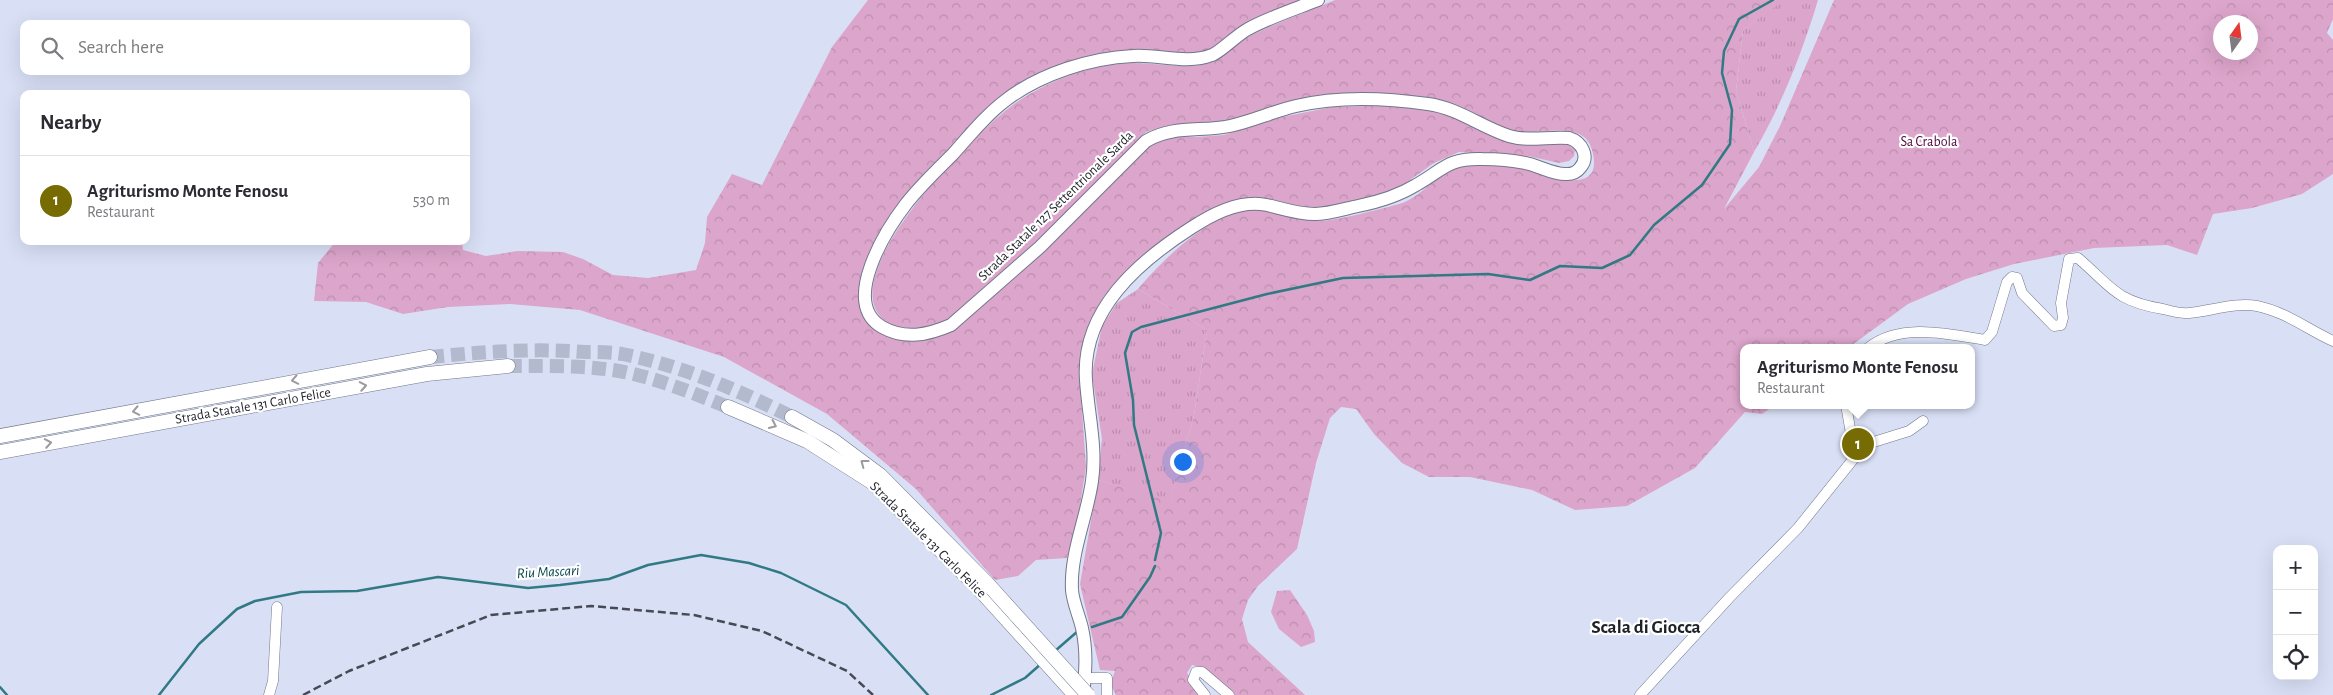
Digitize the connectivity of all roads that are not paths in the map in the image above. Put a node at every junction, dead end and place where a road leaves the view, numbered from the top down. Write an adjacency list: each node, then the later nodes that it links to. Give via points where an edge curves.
1 (1318, 0): 15 (main road, Strada Statale 127 Settentrionale Sarda, via 1249,28 1213,55 1189,59 1133,56 1072,66 1033,82 987,116 906,204 884,237 873,262 866,284 866,307 877,324 893,333 914,335 933,332 951,325 1040,247 1146,141 1160,133 1231,126 1311,104 1390,100 1430,104 1458,112 1510,136 1569,138 1582,148 1582,165 1568,174 1525,163 1464,158 1442,166 1418,184 1375,203 1317,214 1292,212 1265,204 1246,204 1223,210 1154,254 1118,289 1099,314 1089,342 1085,377 1094,447 1092,480 1074,564 1072,592 1084,642)
2 (2333, 341): 3 (street, via 2294,318 2256,306 2187,313 2126,300 2108,288 2078,258 2069,259 2061,303 2061,325 2054,326 2022,292 2017,278 2012,277 2007,282 1992,332 1985,340 1925,330 1878,340)
3 (1873, 344)
4 (430, 356): 10 (highway, Strada Statale 131 Carlo Felice, one-way to 10)
5 (508, 366): 11 (highway, Strada Statale 131 Carlo Felice, one-way to 5, via 427,374)
6 (728, 407): 13 (highway, Strada Statale 131 Carlo Felice, one-way to 13, via 807,441 873,484)
7 (1847, 409): 12 (street)
8 (792, 417): 13 (highway, Strada Statale 131 Carlo Felice, one-way to 8, via 880,475 833,440)
9 (1923, 421): 12 (street, via 1910,431 1864,445)
10 (0, 436)
11 (0, 452)
12 (1855, 457): 23 (street, via 1798,528)
13 (983, 586): 17 (highway, Strada Statale 131 Carlo Felice); 19 (highway, Strada Statale 131 Carlo Felice, bridge)
14 (277, 607): 16 (street, via 273,681)
15 (1085, 678): 18 (main road, Strada Statale 127 Settentrionale Sarda); 20 (street, via 1107,678)
16 (269, 695)
17 (1075, 695)
18 (1083, 695)
19 (1088, 695)
20 (1107, 695)
21 (1205, 695): 22 (street, via 1193,680 1196,672 1202,672)
22 (1229, 695)
23 (1640, 695)

